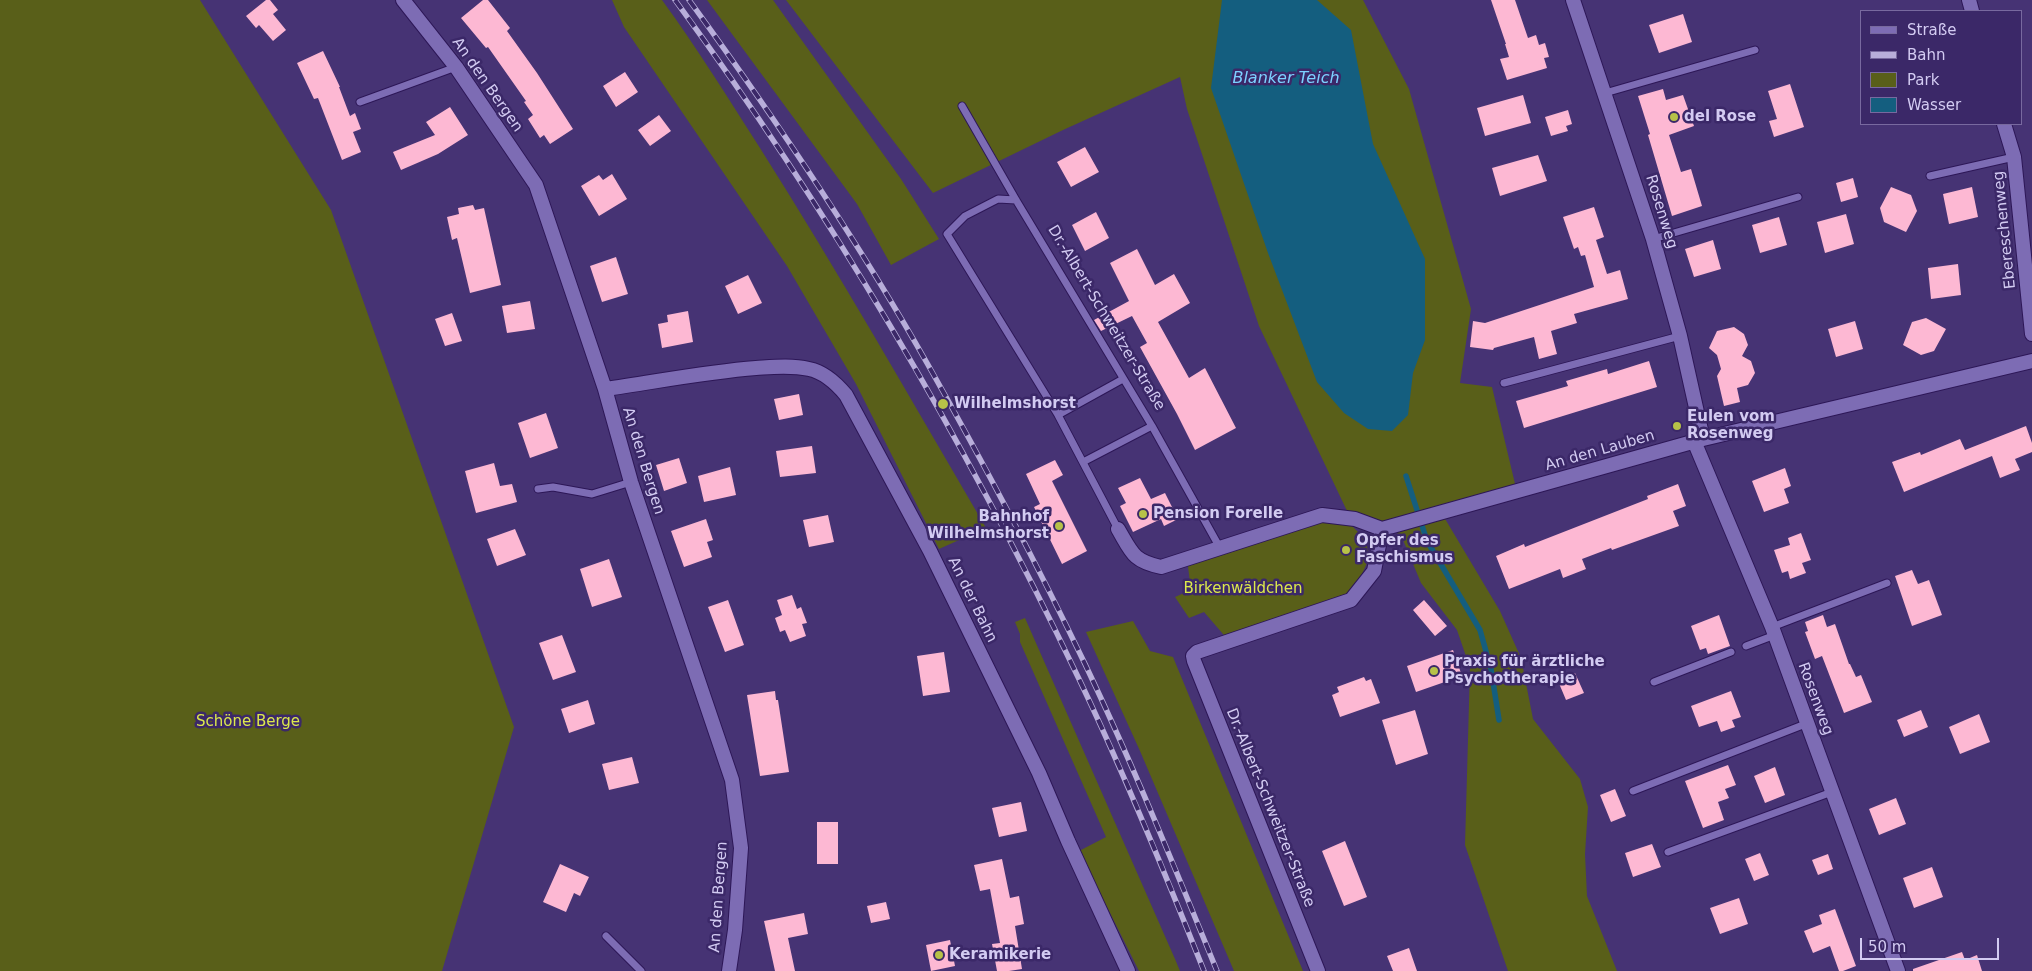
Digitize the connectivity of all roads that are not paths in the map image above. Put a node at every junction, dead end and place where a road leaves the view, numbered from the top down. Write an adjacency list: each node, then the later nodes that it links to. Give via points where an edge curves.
1 (402, 0): 4 (street, An den Bergen)
2 (1573, 0): 5 (street, Rosenweg)
3 (1755, 50): 5 (lane)
4 (456, 67): 6 (lane); 20 (street, An den Bergen, via 536,185)
5 (1606, 93): 13 (street, Rosenweg)
6 (360, 102)
7 (962, 106): 12 (lane, Dr.-Albert-Schweitzer-Straße)
8 (2004, 125): 9 (street, Ebereschenweg)
9 (2014, 157): 10 (lane); 14 (street, Ebereschenweg)
10 (1930, 176)
11 (1798, 197): 13 (lane)
12 (1016, 200): 18 (lane, Dr.-Albert-Schweitzer-Straße); 21 (lane, via 998,199 965,216 947,234)
13 (1653, 238): 16 (street, Rosenweg)
14 (2030, 290): 15 (street, Ebereschenweg)
15 (2032, 334)
16 (1680, 336): 19 (lane); 23 (street, Rosenweg)
17 (2032, 361): 23 (street, An den Lauben)
18 (1123, 379): 21 (lane); 22 (lane, Dr.-Albert-Schweitzer-Straße)
19 (1504, 383)
20 (605, 389): 25 (street, An den Bergen); 42 (street, An der Bahn, via 732,370 787,366 810,369 827,376 840,387 930,552 1035,764)
21 (1058, 414): 24 (lane)
22 (1152, 426): 24 (lane); 29 (lane, Dr.-Albert-Schweitzer-Straße)
23 (1698, 440): 28 (street, An den Lauben); 31 (street, Rosenweg)
24 (1083, 462): 27 (lane)
25 (631, 482): 26 (lane, via 592,494 553,487); 41 (street, An den Bergen, via 732,780 741,848)
26 (538, 489)
27 (1118, 529): 29 (street, via 1133,555 1145,563 1161,567)
28 (1382, 529): 29 (street, via 1356,519 1322,515); 43 (street, Dr.-Albert-Schweitzer-Straße, via 1374,572 1351,600 1197,652 1194,656)
29 (1220, 548)
30 (1888, 583): 31 (lane)
31 (1773, 631): 32 (lane); 35 (street, Rosenweg)
32 (1746, 646)
33 (1730, 652): 34 (lane)
34 (1654, 682)
35 (1808, 723): 36 (lane); 37 (street, Rosenweg)
36 (1633, 791)
37 (1832, 792): 38 (lane); 44 (street, Rosenweg)
38 (1668, 852)
39 (606, 936): 40 (lane)
40 (641, 971)
41 (729, 971)
42 (1128, 971)
43 (1318, 971)
44 (1898, 971)

